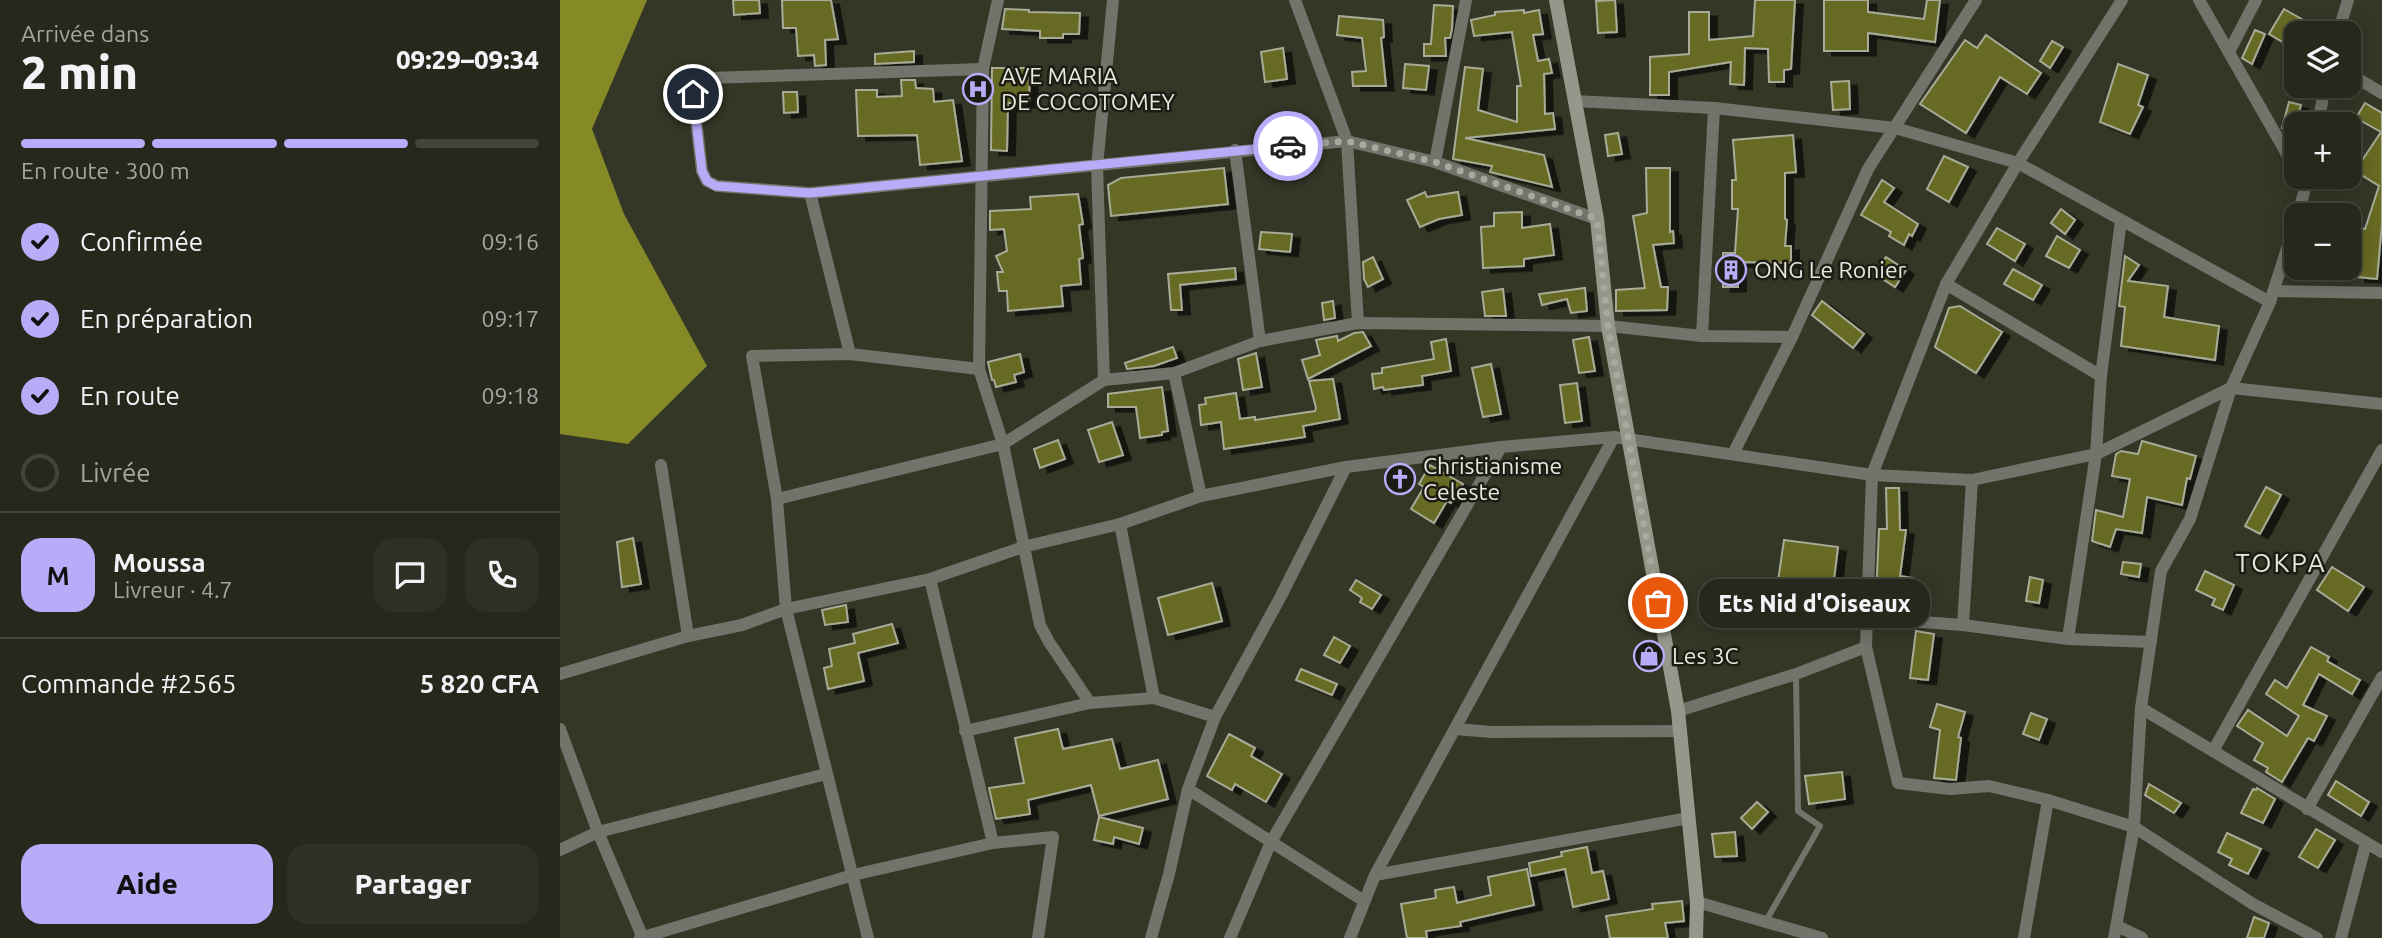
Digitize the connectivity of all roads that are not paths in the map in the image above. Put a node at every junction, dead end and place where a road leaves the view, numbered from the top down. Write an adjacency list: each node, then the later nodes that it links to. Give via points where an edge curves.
1 (998, 0): 13 (street)
2 (1113, 0): 24 (street)
3 (1295, 0): 19 (street)
4 (1466, 0): 22 (street)
5 (1556, 0): 16 (main road)
6 (1976, 0): 18 (street)
7 (2122, 0): 23 (street)
8 (2199, 0): 12 (street)
9 (2256, 0): 12 (street)
10 (2347, 0): 11 (street)
11 (2341, 21)
12 (2229, 52): 20 (street)
13 (984, 69): 25 (street); 26 (street, via 707,78 697,84 693,94 707,181 716,186)
14 (2361, 81): 15 (street)
15 (2382, 93)
16 (1574, 101): 17 (street); 27 (main road)
17 (1714, 108): 18 (street); 35 (street)
18 (1895, 128): 23 (street); 36 (street, via 1868,169)
19 (1347, 141): 21 (street); 22 (street); 33 (street)
20 (2284, 149)
21 (1235, 150): 24 (street); 37 (street)
22 (1435, 162): 27 (street)
23 (2018, 163): 28 (street); 30 (street)
24 (1097, 166): 25 (street); 42 (street)
25 (981, 176): 26 (street); 39 (street)
26 (810, 193): 38 (street)
27 (1597, 219): 34 (main road)
28 (2121, 220): 32 (street); 41 (street)
29 (2284, 258): 32 (street)
30 (1946, 284): 41 (street); 54 (street)
31 (2382, 293): 32 (street)
32 (2271, 297): 43 (street)
33 (1359, 323): 34 (street); 37 (street)
34 (1608, 326): 35 (street); 46 (main road)
35 (1702, 336): 36 (street)
36 (1792, 337): 50 (street)
37 (1260, 341): 40 (street)
38 (850, 354): 39 (street); 57 (street, via 752,356)
39 (979, 369): 47 (street)
40 (1174, 373): 42 (street); 56 (street)
41 (2101, 376): 51 (street)
42 (1104, 380): 47 (street)
43 (2231, 388): 44 (street); 51 (street); 66 (street, via 2189,519 2161,571)
44 (2382, 404)
45 (1614, 438): 46 (street); 48 (street); 76 (street)
46 (1629, 440): 50 (street); 74 (main road)
47 (1003, 444): 57 (street); 59 (street)
48 (1500, 447): 53 (street); 88 (street)
49 (2382, 450): 80 (street)
50 (1733, 454): 54 (street)
51 (2096, 454): 55 (street); 65 (street)
52 (661, 466): 64 (street)
53 (1346, 467): 56 (street); 75 (street)
54 (1872, 475): 55 (street); 62 (street)
55 (1972, 480): 63 (street)
56 (1201, 496): 58 (street)
57 (777, 499): 61 (street)
58 (1120, 524): 59 (street); 71 (street)
59 (1023, 547): 60 (street); 72 (street, via 1040,625)
60 (930, 579): 61 (street); 77 (street)
61 (786, 609): 64 (street, via 742,625); 81 (street)
62 (1867, 618): 63 (street); 67 (street)
63 (1963, 625): 65 (street)
64 (688, 636): 68 (street)
65 (2068, 639): 66 (street)
66 (2151, 642): 73 (street)
67 (1866, 647): 69 (street); 83 (street, via 1898,783 1950,789 1989,786)
68 (560, 674)
69 (1796, 674): 74 (street); 97 (lane, via 1798,811 1820,826)
70 (2382, 677): 84 (street)
71 (1154, 698): 72 (street); 75 (street)
72 (1090, 703): 77 (street)
73 (2141, 708): 80 (street); 86 (street)
74 (1678, 710): 78 (main road)
75 (1215, 717): 82 (street)
76 (1455, 729): 78 (street); 94 (street)
77 (965, 731): 89 (street)
78 (1681, 731): 85 (main road)
79 (561, 738): 87 (street)
80 (2213, 751): 84 (street)
81 (826, 774): 87 (street); 93 (street)
82 (1188, 789): 88 (street); 102 (street)
83 (2048, 800): 86 (street); 107 (street)
84 (2307, 809): 90 (street)
85 (1689, 818): 94 (street); 96 (main road)
86 (2134, 827): 98 (street); 109 (street, via 2253,904)
87 (598, 832): 91 (street); 99 (street)
88 (1271, 842): 95 (street); 103 (street)
89 (993, 843): 93 (street); 101 (street, via 1053,837)
90 (2366, 843): 92 (street); 110 (street)
91 (560, 850)
92 (2382, 852)
93 (853, 875): 99 (street); 100 (street)
94 (1375, 875): 95 (street)
95 (1364, 901): 104 (street)
96 (1697, 902): 97 (street); 105 (main road)
97 (1766, 921): 106 (street)
98 (2115, 932): 108 (street)
99 (642, 938)
100 (867, 938)
101 (1038, 938)
102 (1151, 938)
103 (1230, 938)
104 (1350, 938)
105 (1696, 938)
106 (1822, 938)
107 (2024, 938)
108 (2142, 938)
109 (2317, 938)
110 (2341, 938)

